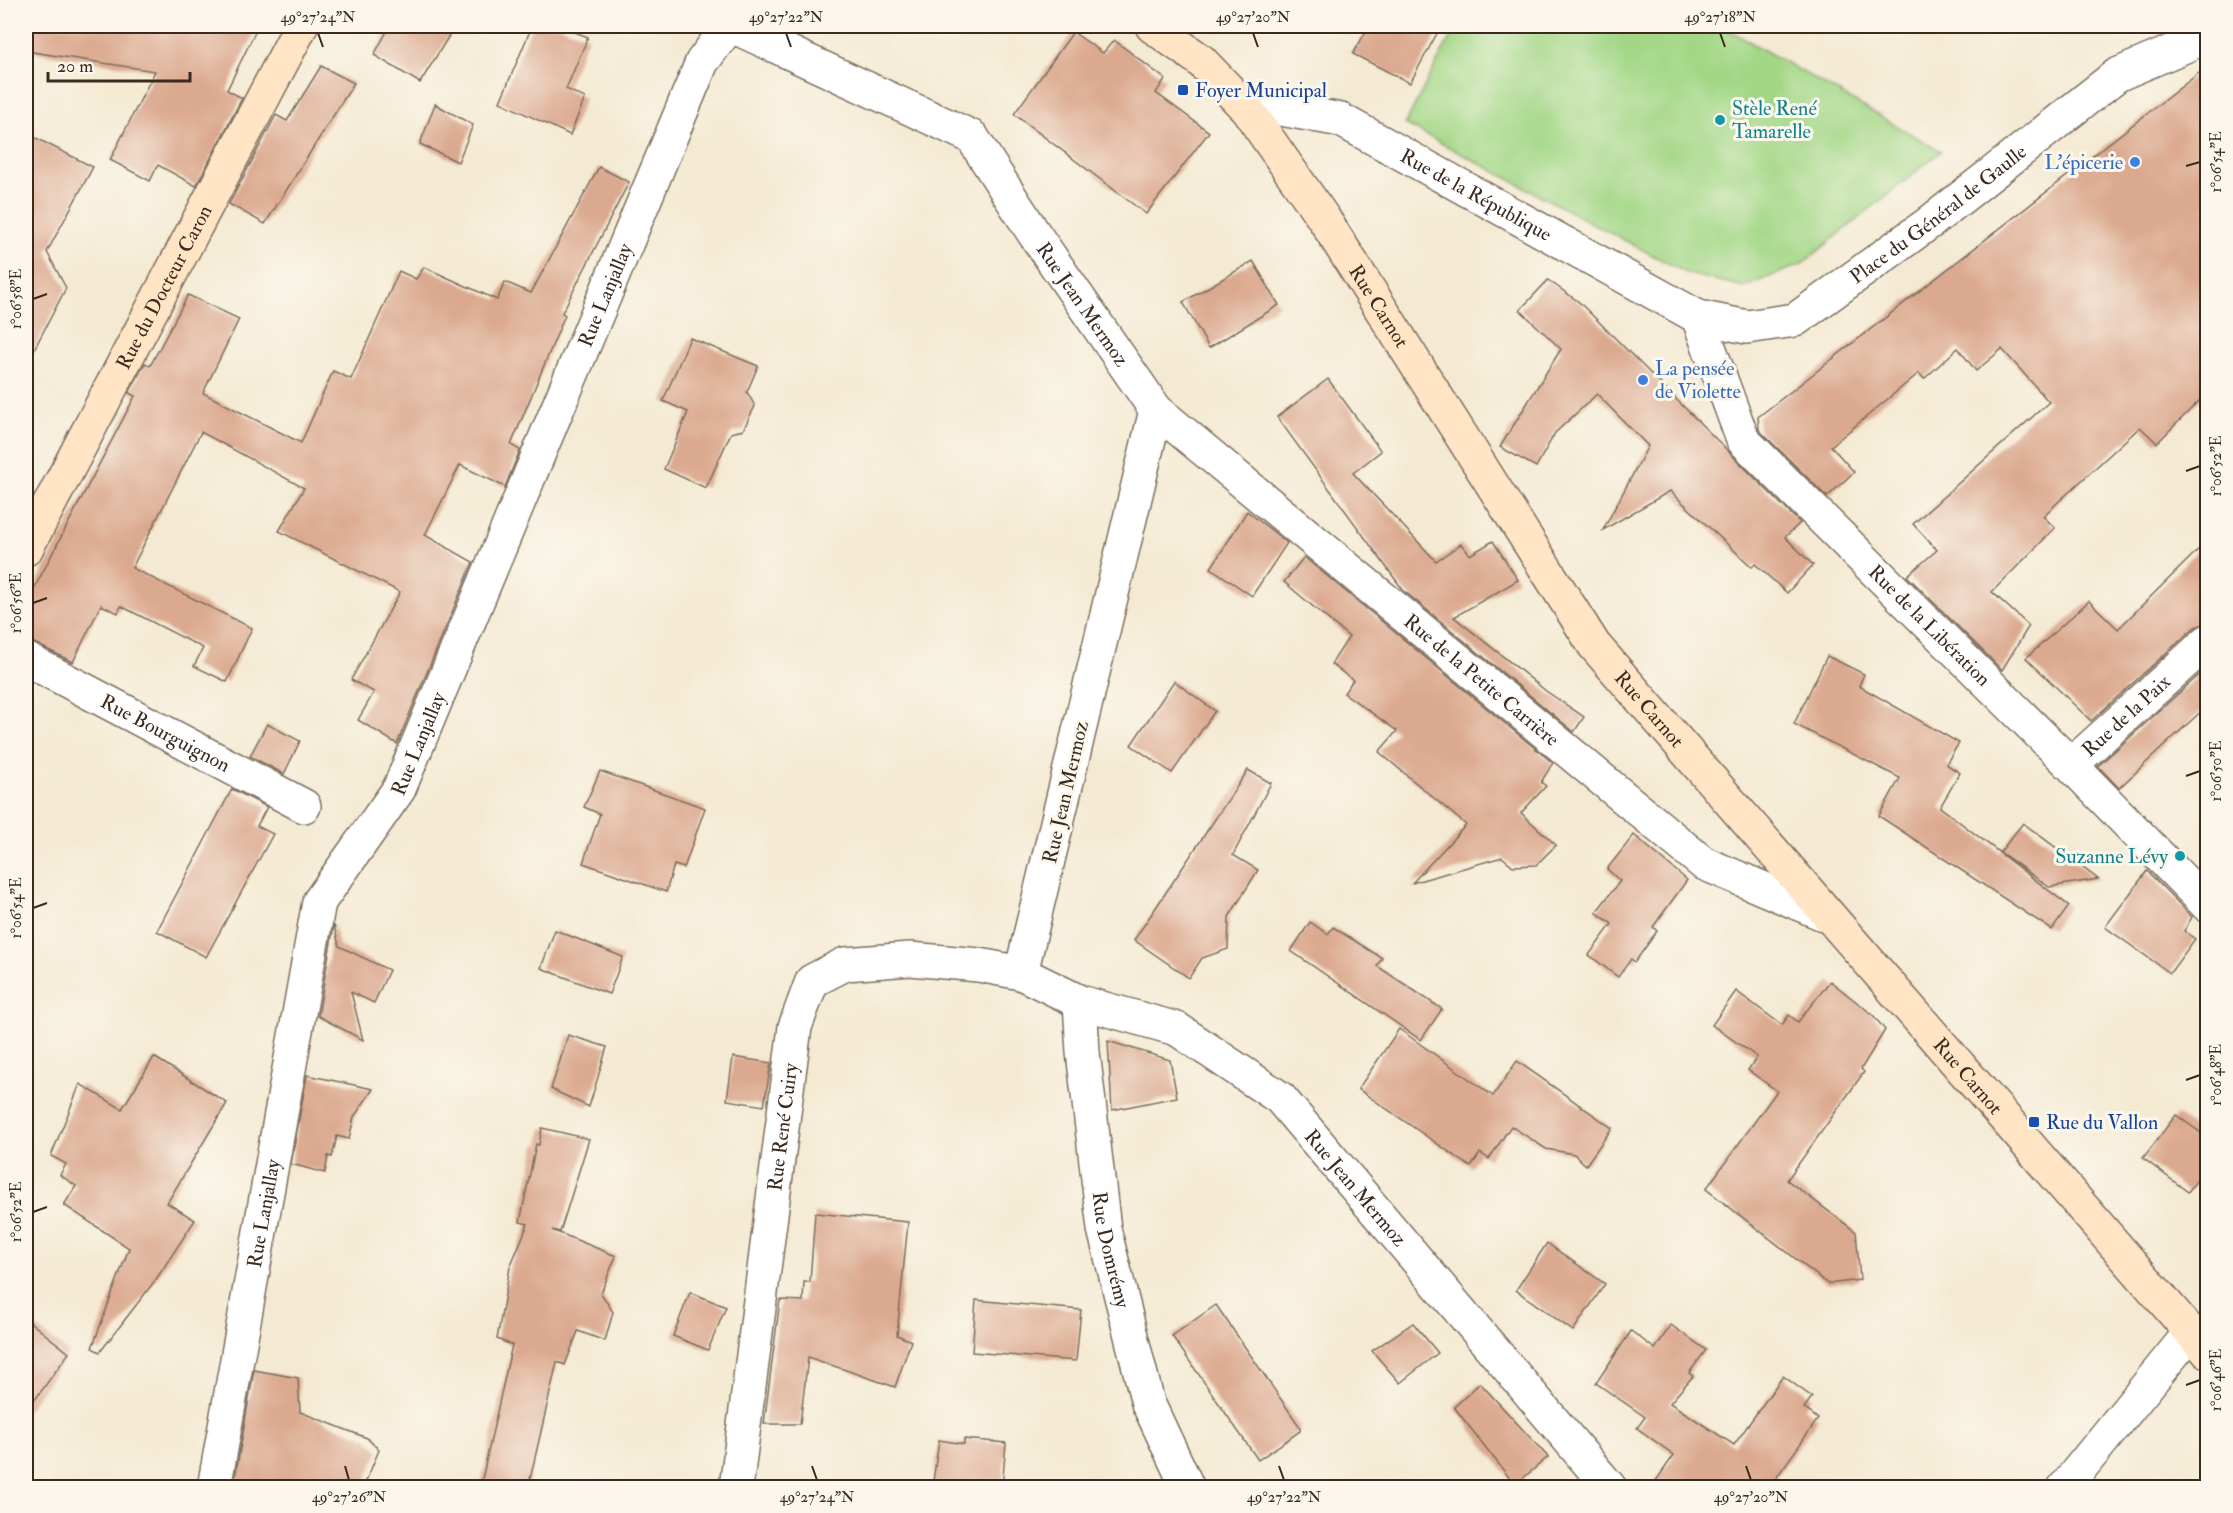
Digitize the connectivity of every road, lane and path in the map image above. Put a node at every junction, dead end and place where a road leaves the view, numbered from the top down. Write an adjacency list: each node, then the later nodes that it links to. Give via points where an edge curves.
1 (301, 26): 9 (street, Rue du Docteur Caron)
2 (730, 26): 8 (street, Rue Jean Mermoz, via 972,137); 19 (street, Rue Lanjallay, via 702,62 399,789 319,902)
3 (1152, 26): 6 (street, Rue Carnot, via 1200,60)
4 (2173, 26): 5 (street, Place du Général de Gaulle)
5 (2206, 40): 7 (street, Place du Général de Gaulle, via 2117,75 1929,223 1795,320 1747,327)
6 (1243, 102): 7 (street, Rue de la République, via 1341,120); 15 (street, Rue Carnot, via 1324,219 1594,645)
7 (1698, 317): 12 (street, Rue de la Libération, via 1743,440)
8 (1156, 410): 15 (street, Rue de la Petite Carrière, via 1703,863); 16 (street, Rue Jean Mermoz)
9 (26, 549)
10 (2208, 641): 12 (street, Rue de la Paix)
11 (26, 659): 13 (street, Rue Bourguignon)
12 (2071, 765): 14 (street, Rue de la Libération)
13 (304, 806)
14 (2208, 906)
15 (1828, 916): 18 (street, Rue Carnot)
16 (1021, 973): 17 (street, Rue Jean Mermoz); 20 (street, Rue René Cuiry, via 910,959 846,964 812,981 795,1027)
17 (1080, 1002): 21 (street, Rue Domrémy, via 1104,1229 1148,1403); 22 (street, Rue Jean Mermoz, via 1177,1029 1280,1098)
18 (2199, 1342): 23 (street)
19 (214, 1488)
20 (736, 1488)
21 (1188, 1488)
22 (1610, 1488)
23 (2064, 1488)

